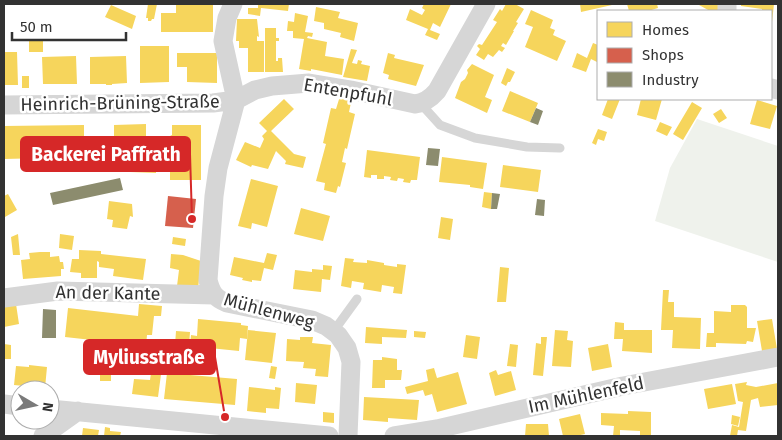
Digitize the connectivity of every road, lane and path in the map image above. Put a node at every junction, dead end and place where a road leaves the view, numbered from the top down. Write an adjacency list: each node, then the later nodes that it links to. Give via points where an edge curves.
1 (233, 4): 3 (street, via 223,41)
2 (486, 4): 4 (street, via 437,91)
3 (236, 100): 4 (street, Entenpfuhl, via 255,90 308,83); 5 (street, Heinrich-Brüning-Straße, via 213,104); 7 (street, via 214,196 208,280)
4 (421, 104): 6 (lane, via 440,125 475,138 527,147)
5 (4, 106)
6 (560, 148)
7 (214, 295): 8 (street, An der Kante, via 58,291); 10 (street, Mühlenweg, via 227,302 312,320)
8 (4, 298)
9 (357, 299): 10 (lane)
10 (333, 332): 16 (street, Mühlenweg, via 347,348 351,362)
11 (778, 357): 17 (street, Im Mühlenfeld, via 623,386)
12 (60, 410): 13 (street)
13 (78, 411): 14 (street); 15 (street)
14 (47, 435)
15 (329, 436)
16 (348, 436)
17 (394, 436)

